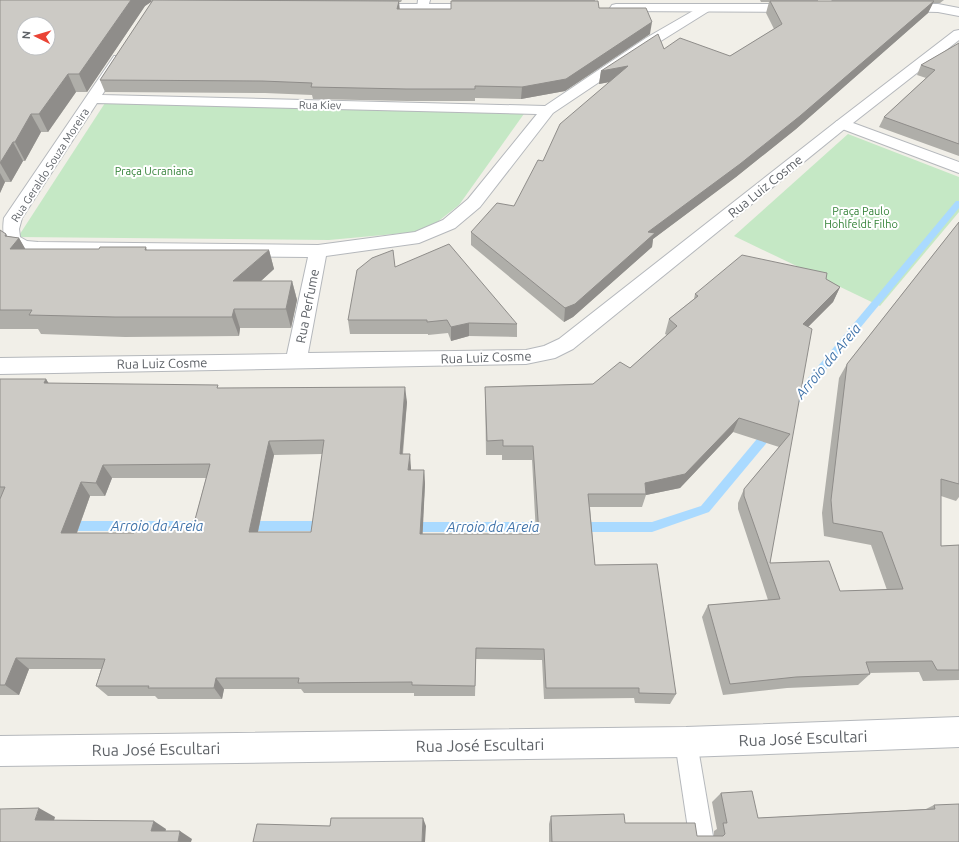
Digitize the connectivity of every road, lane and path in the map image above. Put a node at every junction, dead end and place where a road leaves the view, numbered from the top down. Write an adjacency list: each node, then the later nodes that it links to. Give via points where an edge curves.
1 (423, 4): 3 (street); 4 (street)
2 (619, 4): 5 (street); 6 (street)
3 (359, 8)
4 (494, 8)
5 (604, 8)
6 (705, 8): 7 (street); 13 (street, Rua Geraldo Souza Moreira)
7 (806, 8)
8 (891, 8): 9 (street, via 938,8)
9 (959, 12)
10 (959, 34): 14 (street, Rua Luiz Cosme)
11 (127, 47): 12 (street, Rua Geraldo Souza Moreira)
12 (92, 99): 13 (street, Rua Kiev); 16 (street, Rua Geraldo Souza Moreira, via 13,218 10,229 12,240 23,246 38,248)
13 (548, 110): 16 (street, Rua Geraldo Souza Moreira, via 474,203 449,224 419,237)
14 (842, 124): 15 (street); 17 (street, Rua Luiz Cosme, via 566,344 548,353 526,357)
15 (959, 168)
16 (318, 251): 17 (street, Rua Perfume)
17 (296, 361): 18 (street, Rua Luiz Cosme)
18 (0, 366)
19 (959, 732): 20 (street, Rua José Escultari)
20 (686, 742): 21 (street, Rua José Escultari); 22 (lane)
21 (0, 751)
22 (702, 842)

